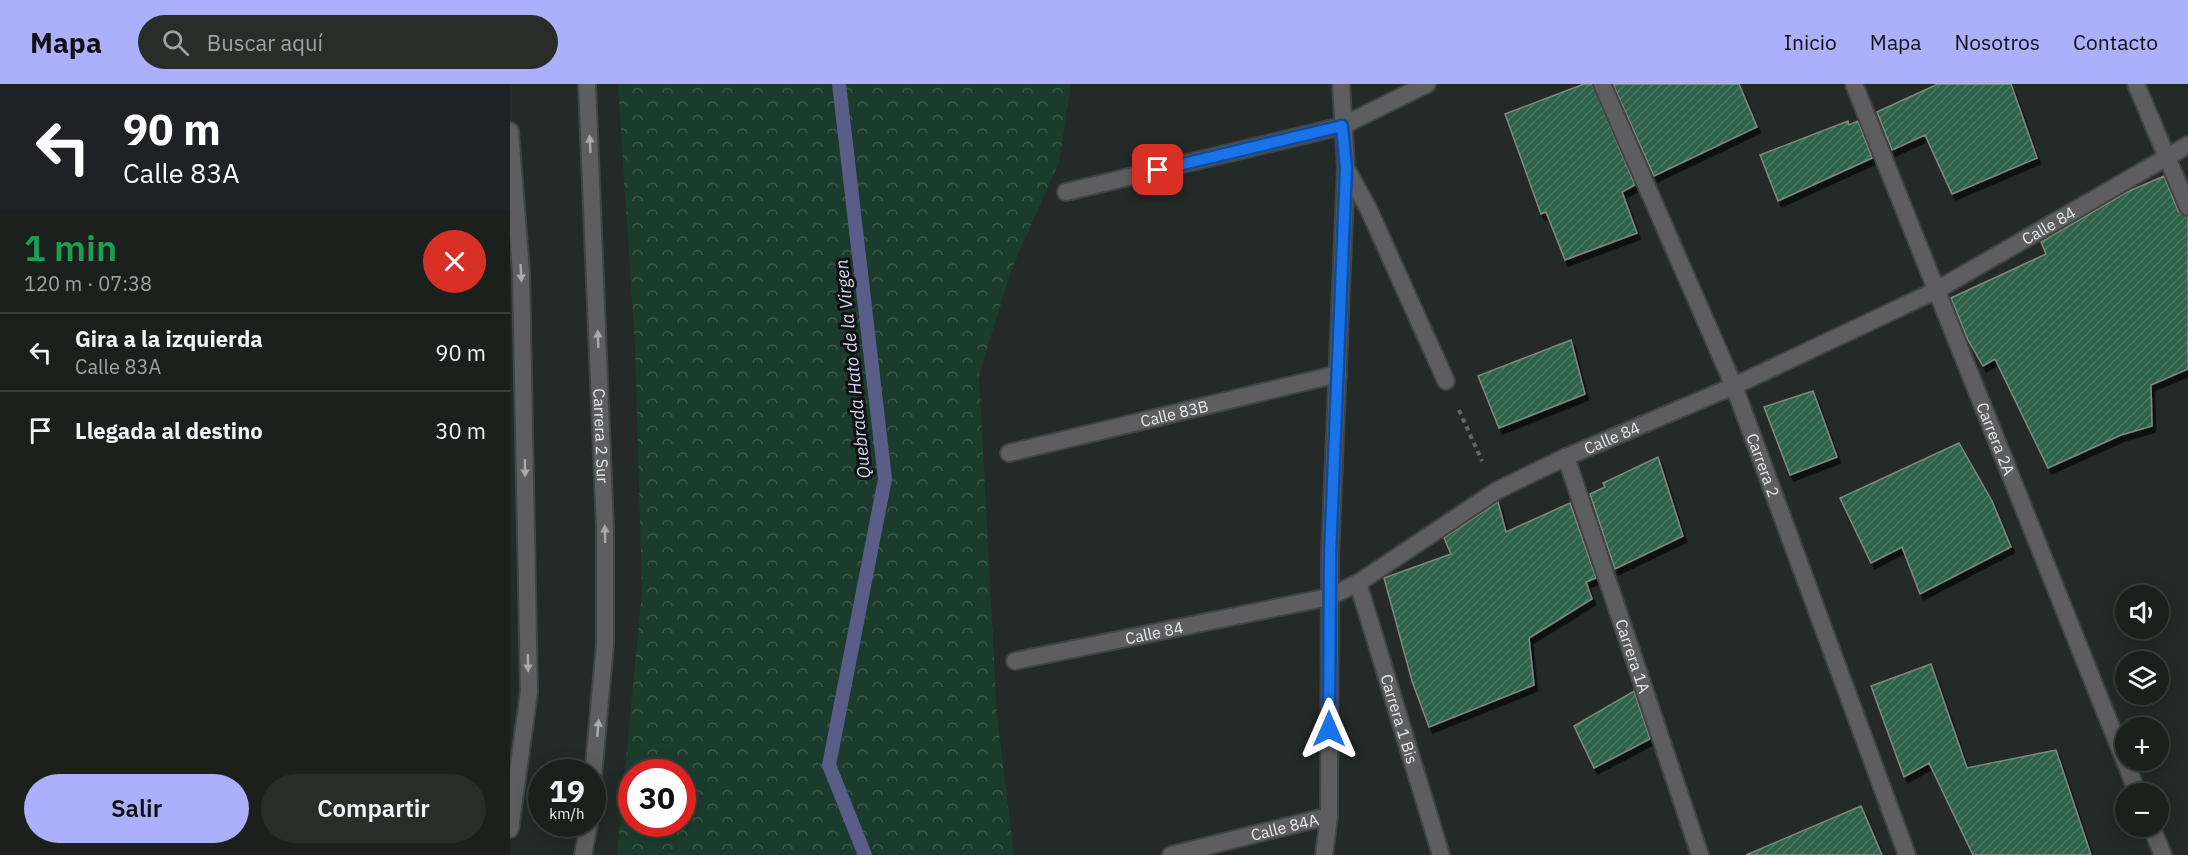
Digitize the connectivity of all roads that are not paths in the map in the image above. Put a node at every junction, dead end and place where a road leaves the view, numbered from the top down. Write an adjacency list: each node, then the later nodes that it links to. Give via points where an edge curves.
1 (587, 84): 23 (street, Carrera 2 Sur, one-way to 1, via 605,644 605,541)
2 (1341, 84): 7 (street)
3 (1427, 84): 7 (street)
4 (1602, 84): 17 (street, Carrera 2)
5 (1854, 84): 14 (street, Carrera 2A)
6 (2136, 84): 10 (street)
7 (1342, 126): 11 (street); 12 (street)
8 (510, 131): 26 (street, one-way to 26, via 521,273 529,692)
9 (2188, 145): 10 (street, Calle 84)
10 (2166, 156): 13 (street); 14 (street, Calle 84)
11 (1346, 168): 15 (street); 16 (street)
12 (1066, 192)
13 (2188, 207)
14 (1935, 291): 17 (street, Calle 84); 24 (street, Carrera 2A)
15 (1338, 374): 18 (street, Calle 83B); 21 (street)
16 (1446, 381)
17 (1734, 386): 19 (street, Calle 84); 34 (street, Carrera 2)
18 (1009, 453)
19 (1566, 457): 20 (street, Calle 84, via 1496,491); 33 (street, Carrera 1A)
20 (1358, 583): 21 (street, Calle 84); 32 (street, Carrera 1 Bis)
21 (1329, 597): 22 (street, Calle 84); 25 (street)
22 (1015, 661)
23 (595, 759)
24 (2134, 783)
25 (1329, 816): 30 (street, Calle 84A); 31 (street)
26 (510, 829)
27 (586, 837): 29 (street)
28 (2156, 837): 35 (street)
29 (583, 855)
30 (1171, 855)
31 (1324, 855)
32 (1442, 855)
33 (1700, 855)
34 (1906, 855)
35 (2163, 855)

